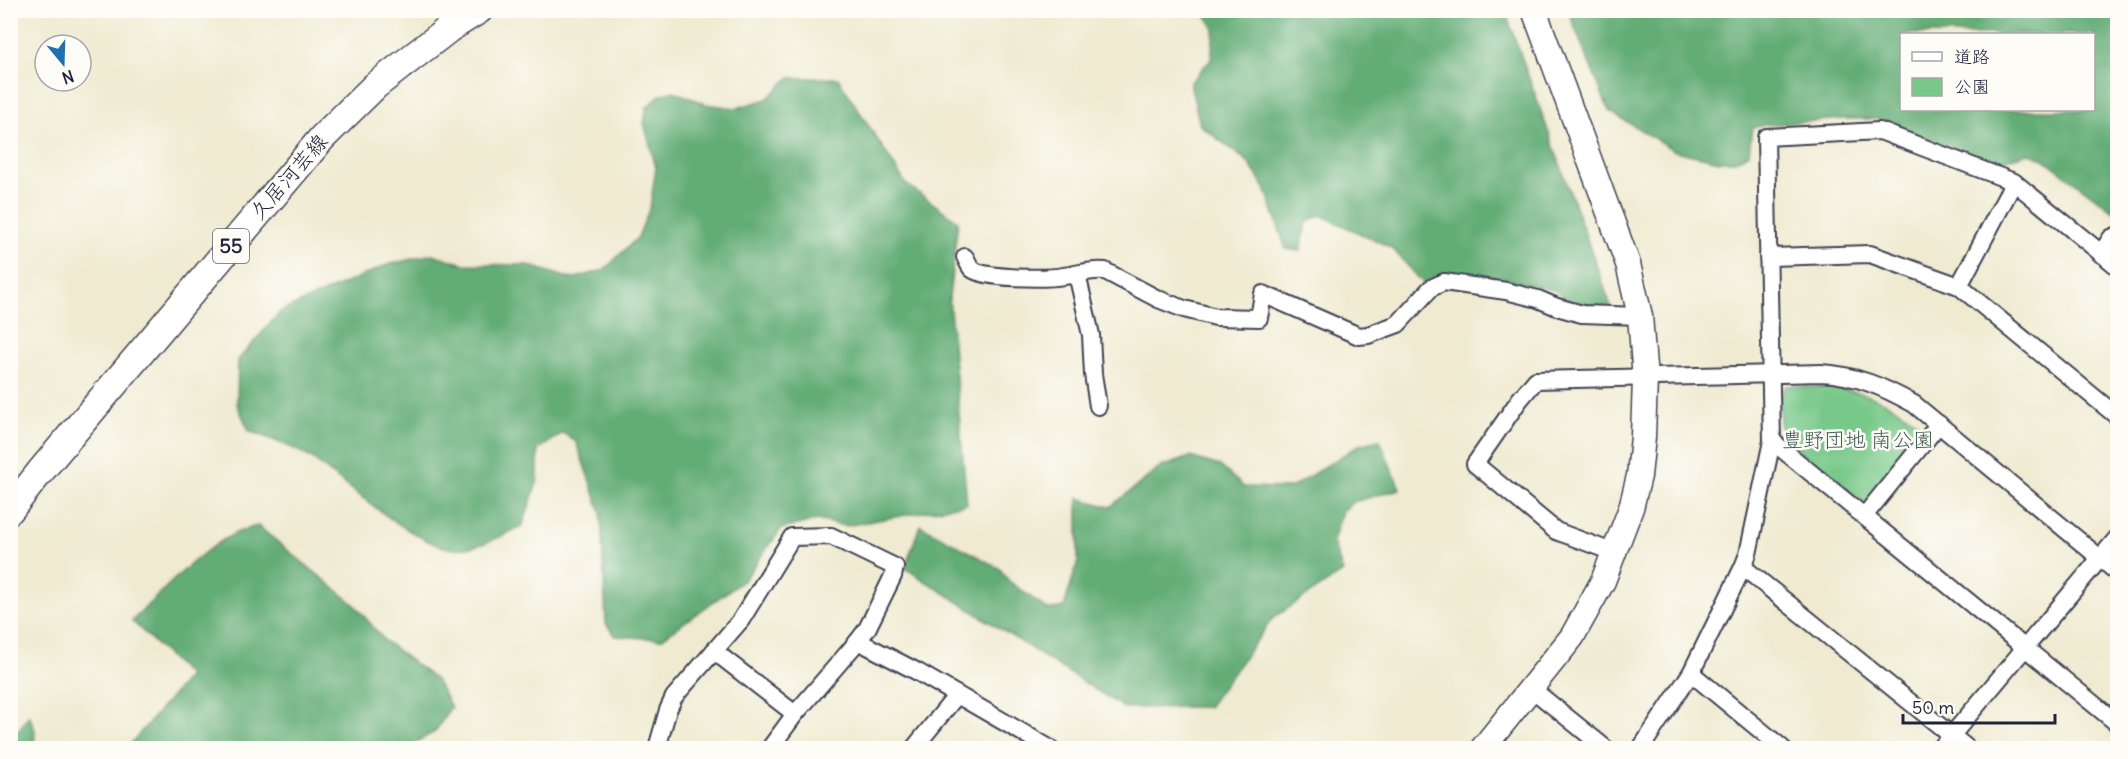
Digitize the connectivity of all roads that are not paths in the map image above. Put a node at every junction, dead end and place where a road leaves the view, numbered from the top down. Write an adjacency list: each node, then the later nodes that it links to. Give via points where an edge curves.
1 (479, 10): 18 (main road, 久居河芸線 / 55, via 375,86 322,138)
2 (1534, 10): 11 (street, via 1628,264)
3 (2014, 182): 5 (street); 7 (street, via 1880,131 1766,136); 10 (street)
4 (2118, 235): 5 (street, via 2111,238)
5 (2101, 254): 8 (street)
6 (965, 257): 9 (street, via 972,269 986,274 1042,278)
7 (1768, 257): 10 (street, via 1870,254); 12 (street)
8 (2118, 267)
9 (1077, 274): 11 (street, via 1105,271 1164,302 1216,317 1259,318 1263,294 1359,336 1398,324 1431,288 1444,282 1538,298 1582,314); 14 (street, via 1091,335)
10 (1959, 285): 15 (street)
11 (1640, 316): 13 (street)
12 (1769, 375): 13 (street); 16 (street, via 1837,374 1862,380 1914,404); 17 (street)
13 (1645, 379): 21 (street, via 1639,476); 21 (street, via 1536,380 1475,464 1556,531)
14 (1098, 406)
15 (2118, 417)
16 (1939, 424): 19 (street); 22 (street)
17 (1772, 441): 19 (street); 23 (street)
18 (10, 510)
19 (1865, 515): 26 (street)
20 (2118, 537): 22 (street)
21 (1615, 553): 29 (street, via 1604,582 1572,638)
22 (2100, 559): 24 (street); 26 (street)
23 (1743, 567): 28 (street); 33 (street)
24 (2118, 573)
25 (858, 641): 27 (street, via 895,567 831,536 792,537 741,621); 30 (street); 31 (street)
26 (2025, 647): 32 (street); 33 (street)
27 (714, 651): 31 (street); 34 (street, via 674,697)
28 (1690, 673): 40 (street); 41 (street)
29 (1532, 689): 38 (street); 39 (street)
30 (957, 695): 36 (street); 37 (street)
31 (795, 714): 35 (street)
32 (2118, 724)
33 (1946, 742): 42 (street)
34 (657, 748)
35 (770, 748)
36 (914, 748)
37 (1049, 748)
38 (1483, 748)
39 (1605, 748)
40 (1641, 748)
41 (1782, 748)
42 (1967, 748)

